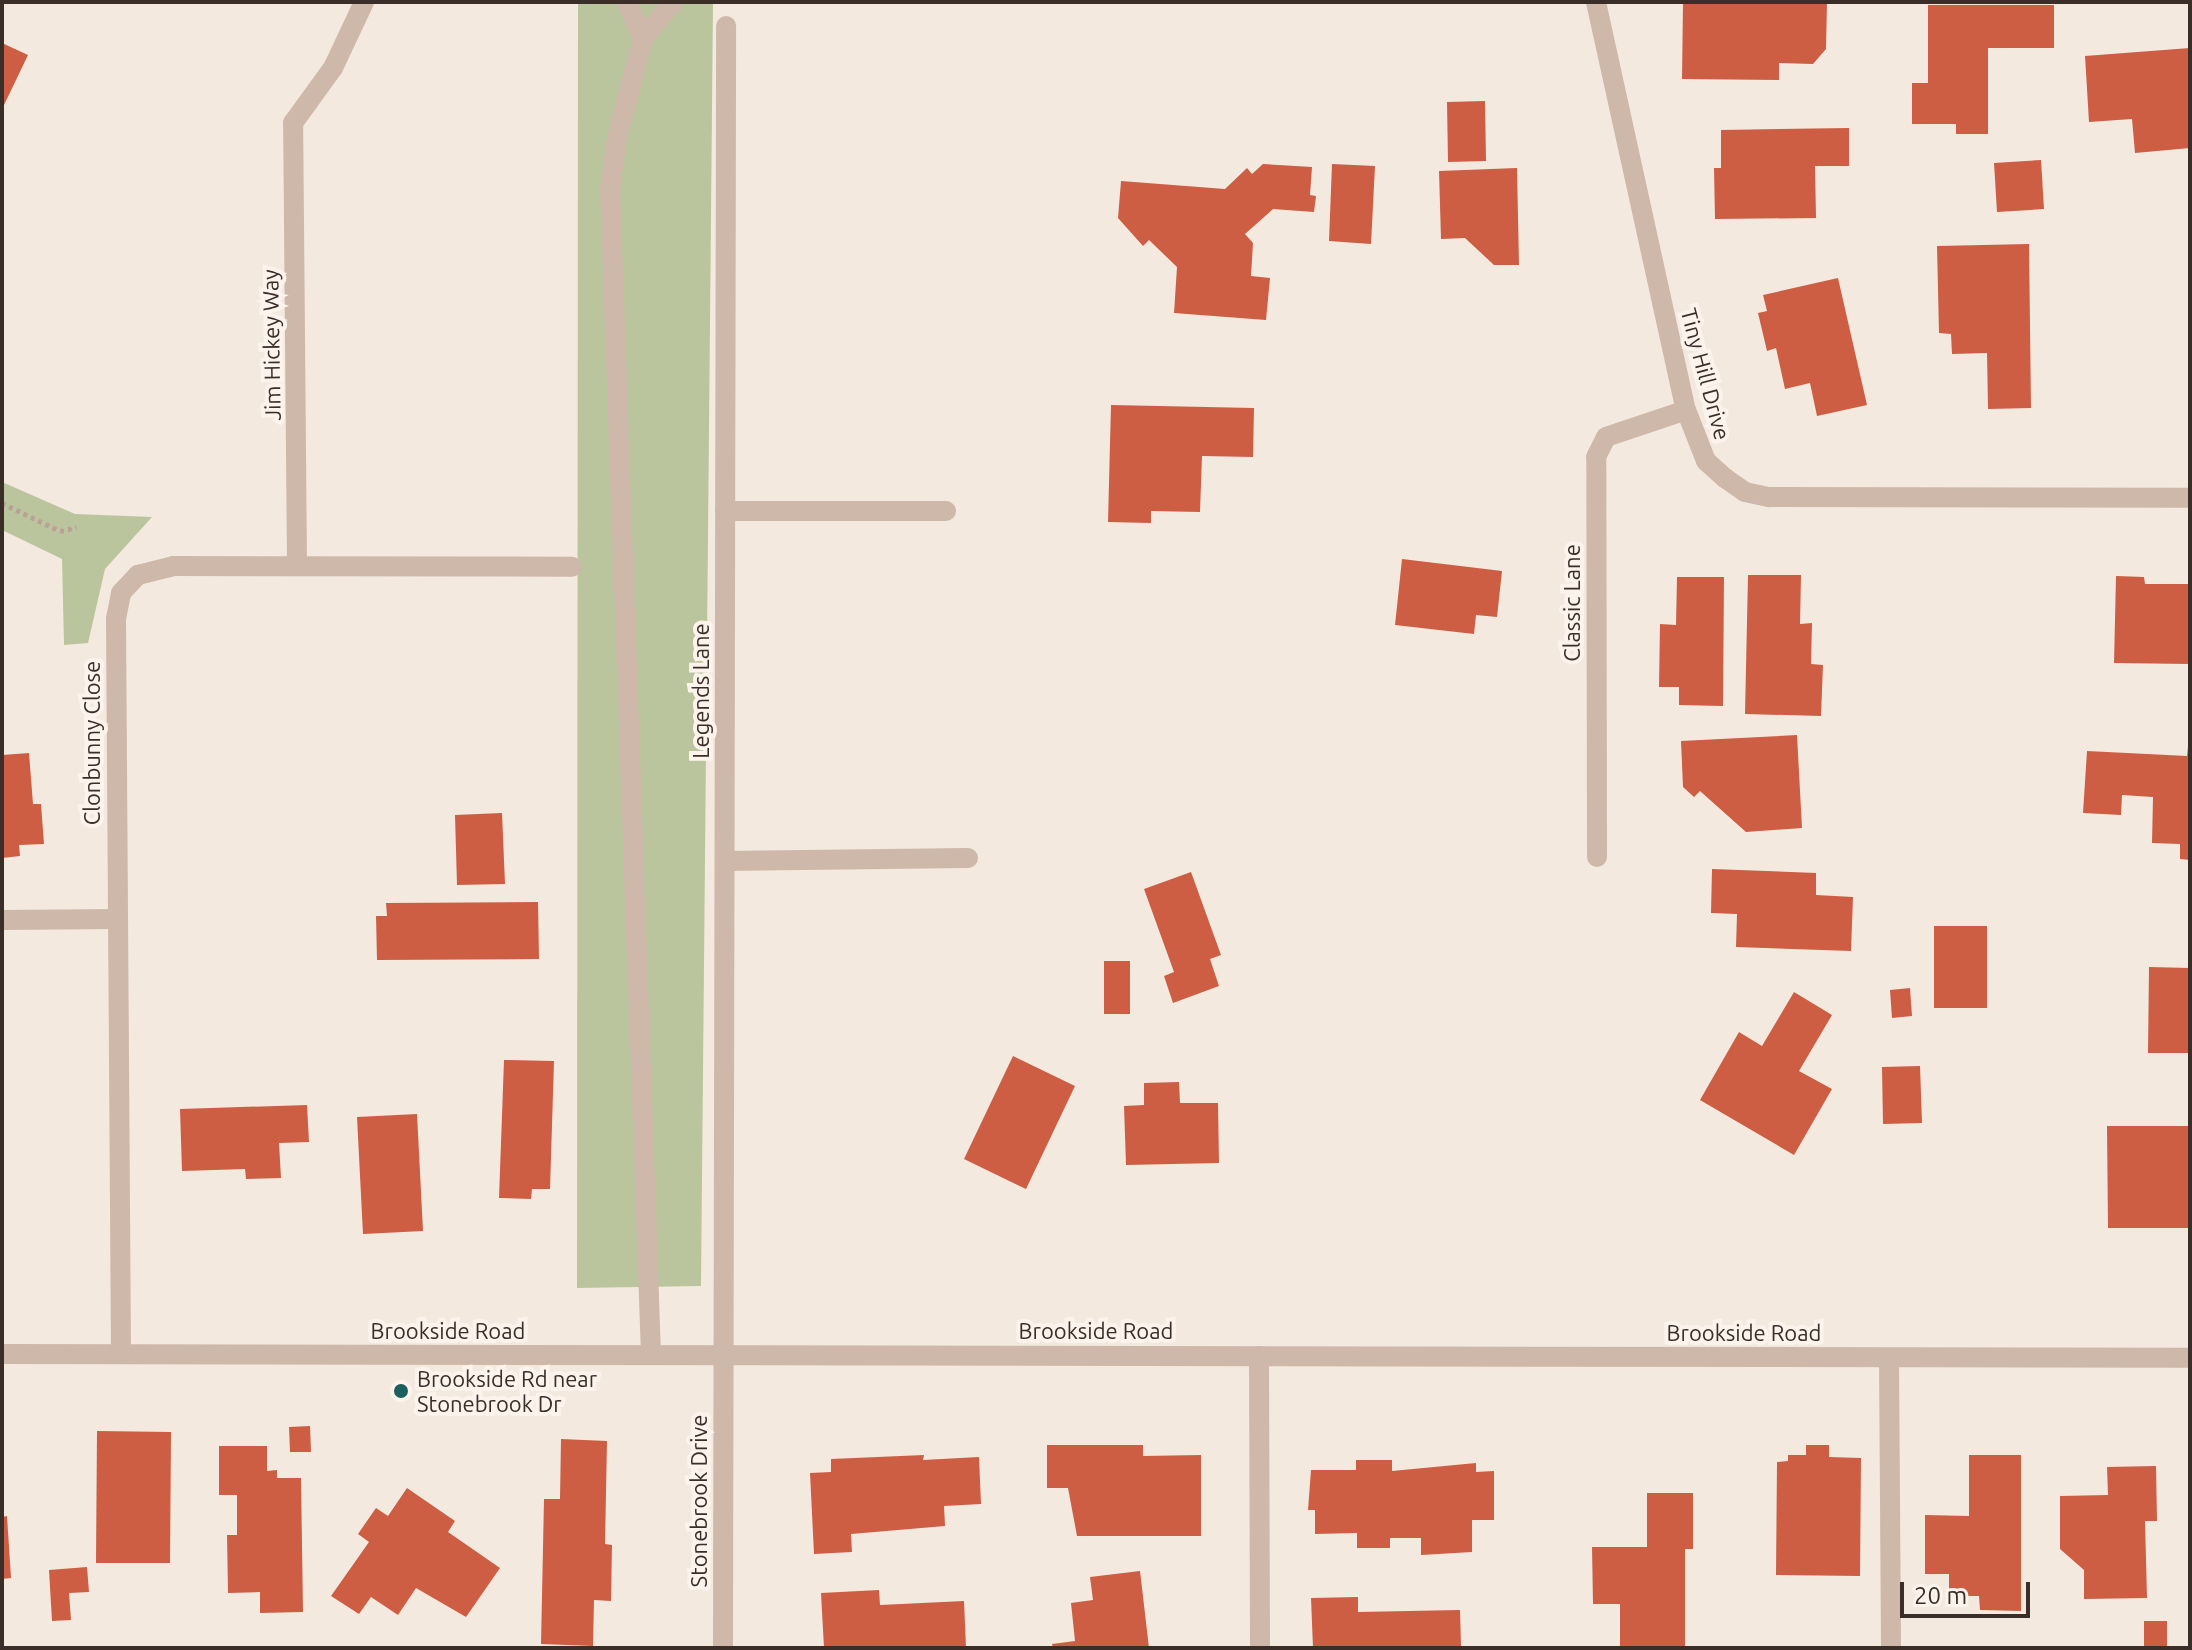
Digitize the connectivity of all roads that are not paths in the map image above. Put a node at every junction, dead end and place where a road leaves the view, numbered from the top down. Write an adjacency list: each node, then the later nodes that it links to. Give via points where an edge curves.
1 (364, 2): 11 (street, Jim Hickey Way, via 333,68 293,123)
2 (627, 2): 6 (street)
3 (673, 2): 6 (street)
4 (1596, 2): 7 (street, Tiny Hill Drive)
5 (726, 26): 9 (street, Legends Lane)
6 (643, 39): 20 (street, via 617,138 610,189)
7 (1686, 410): 8 (street, Tiny Hill Drive, via 1706,461 1745,492 1769,497); 13 (street, Classic Lane, via 1606,437 1596,457)
8 (2190, 498)
9 (725, 511): 10 (street); 15 (street, Legends Lane)
10 (946, 511)
11 (297, 566): 12 (street, Clonbunny Close); 16 (street, Clonbunny Close, via 157,567 138,575 121,593 116,619)
12 (572, 567)
13 (1597, 857)
14 (968, 858): 15 (street)
15 (725, 861): 21 (street, Legends Lane)
16 (117, 919): 17 (street); 19 (street, Clonbunny Close)
17 (2, 920)
18 (2, 1354): 19 (street, Brookside Road)
19 (121, 1354): 20 (street, Brookside Road)
20 (651, 1355): 21 (street, Brookside Road)
21 (723, 1355): 22 (street, Brookside Road); 25 (street, Stonebrook Drive)
22 (1259, 1356): 23 (street, Brookside Road); 26 (street)
23 (1889, 1358): 24 (street, Brookside Road); 27 (street)
24 (2190, 1358)
25 (723, 1648)
26 (1260, 1648)
27 (1891, 1648)

